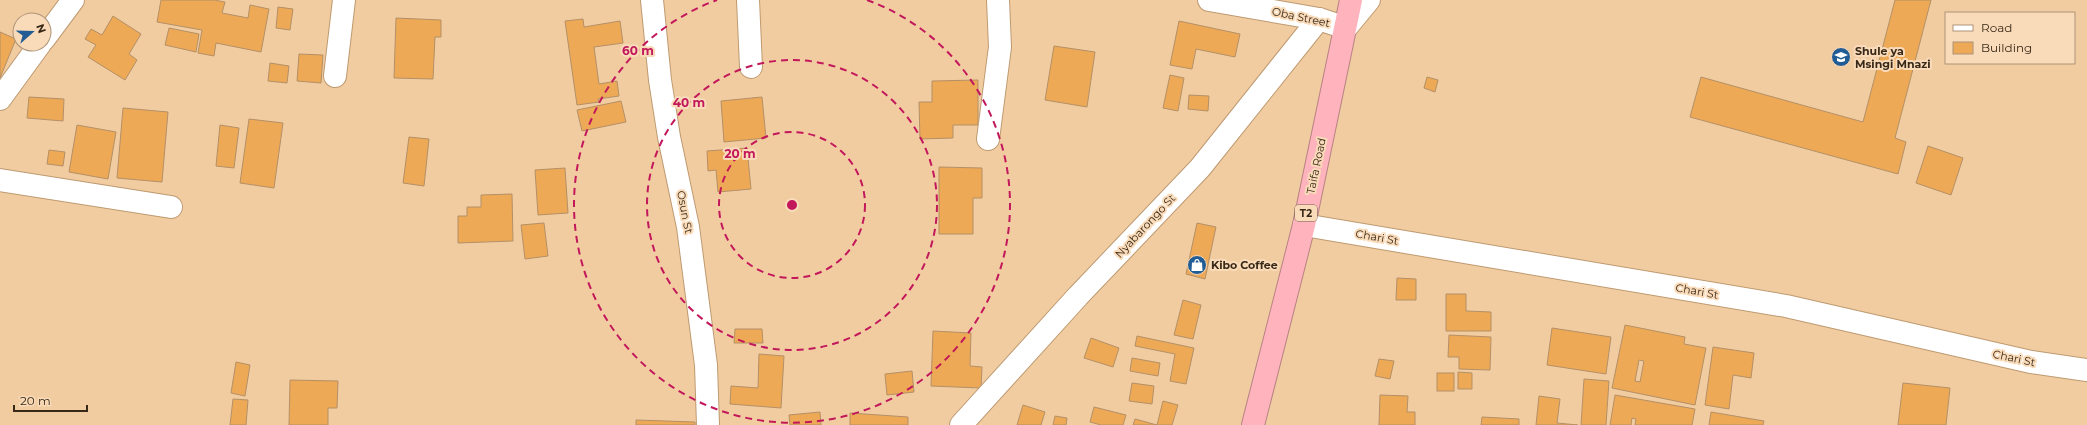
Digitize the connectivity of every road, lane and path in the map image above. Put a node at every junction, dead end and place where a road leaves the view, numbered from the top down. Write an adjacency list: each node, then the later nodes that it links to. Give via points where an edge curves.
1 (73, 0): 10 (street)
2 (344, 0): 14 (street)
3 (652, 0): 21 (street, Osun St, via 669,137 688,227 706,366)
4 (748, 0): 13 (street)
5 (998, 0): 16 (street, via 1000,47)
6 (1209, 0): 9 (street, Oba Street)
7 (1351, 0): 11 (highway, Taifa Road / T2)
8 (1369, 0): 11 (street)
9 (1319, 19): 11 (street, Oba Street); 22 (street, Nyabarongo St, via 1200,168)
10 (52, 28)
11 (1346, 28): 19 (highway, Taifa Road / T2)
12 (34, 52): 15 (street)
13 (751, 67)
14 (335, 76)
15 (0, 99)
16 (988, 139)
17 (0, 180): 18 (street)
18 (171, 207)
19 (1304, 225): 20 (street, Chari St, via 1786,306 2031,362); 23 (highway, Taifa Road / T2)
20 (2087, 370)
21 (708, 425)
22 (960, 425)
23 (1253, 425)

